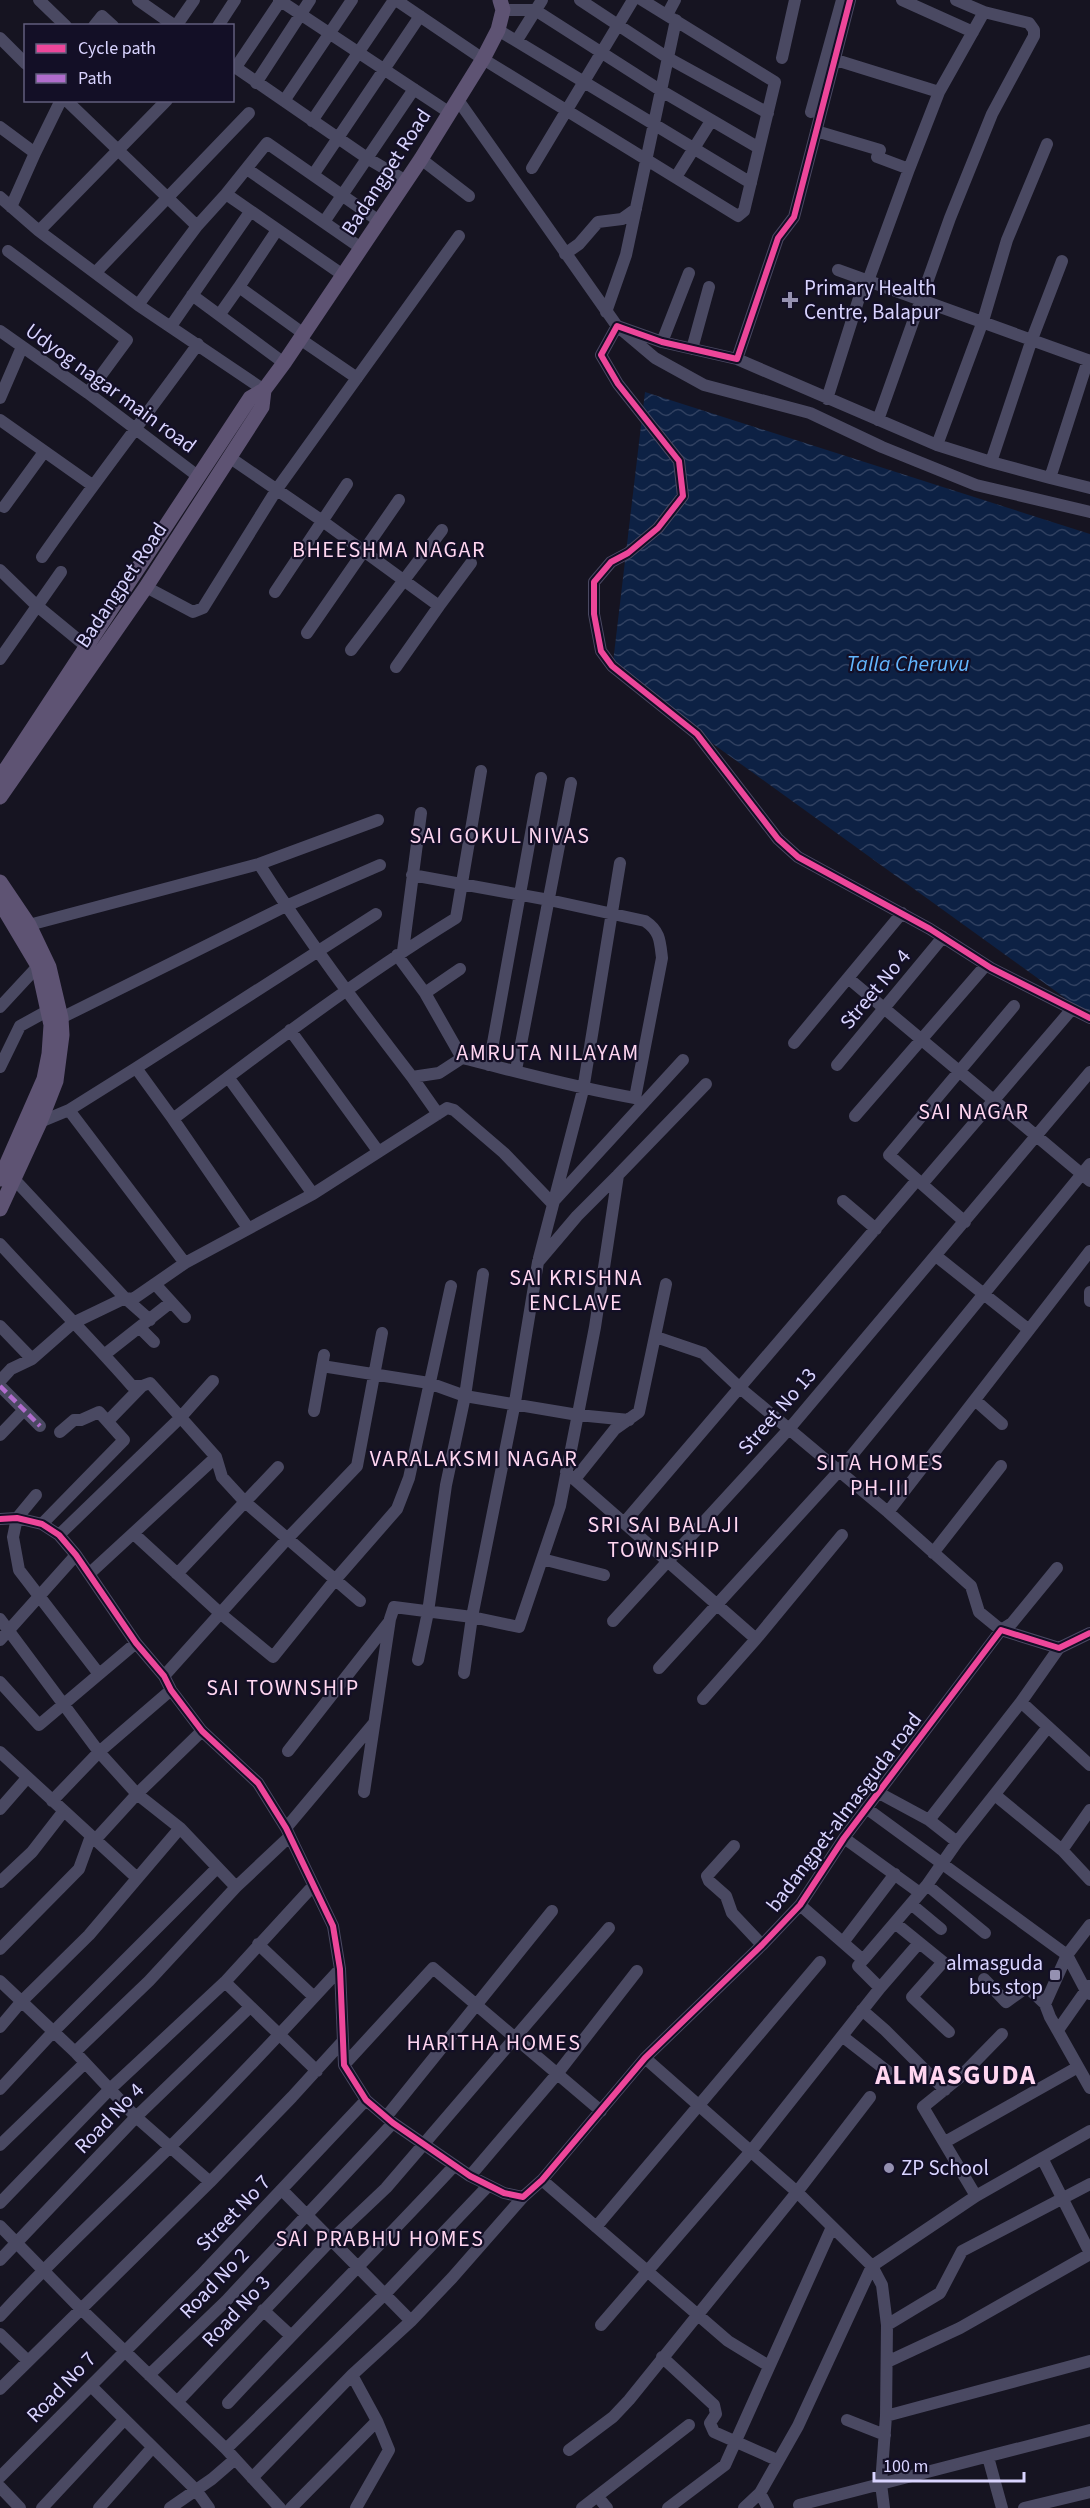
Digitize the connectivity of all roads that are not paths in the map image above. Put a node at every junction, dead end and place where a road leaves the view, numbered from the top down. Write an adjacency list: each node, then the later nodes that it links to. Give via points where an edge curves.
1 (39, 0): 25 (street)
2 (138, 0): 18 (street)
3 (194, 0): 29 (street)
4 (235, 0): 30 (street)
5 (280, 0): 22 (street); 44 (street)
6 (310, 0): 22 (street)
7 (352, 0): 34 (street)
8 (395, 0): 23 (street); 37 (street)
9 (580, 0): 31 (street)
10 (633, 0): 31 (street)
11 (642, 0): 24 (street)
12 (675, 0): 24 (street)
13 (795, 0): 40 (street)
14 (842, 0): 57 (street)
15 (850, 0): 42 (street)
16 (902, 0): 33 (street)
17 (956, 0): 21 (street)
18 (152, 4): 28 (street)
19 (502, 5): 20 (street); 32 (main road, Badangpet Road)
20 (538, 5): 36 (street); 38 (street)
21 (984, 12): 33 (street); 107 (street, via 1029,23 1034,36 992,114)
22 (300, 14): 34 (street); 47 (street)
23 (420, 16): 41 (street); 45 (street)
24 (671, 17): 39 (street); 59 (street, via 774,79)
25 (64, 24)
26 (96, 24): 27 (street, via 102,16)
27 (111, 24)
28 (174, 24)
29 (177, 24)
30 (219, 24)
31 (619, 26): 38 (street); 39 (street)
32 (498, 30): 36 (street); 41 (main road, Badangpet Road)
33 (974, 32): 50 (street)
34 (331, 33): 37 (street); 51 (street)
35 (0, 38): 43 (street)
36 (517, 40): 46 (street)
37 (359, 51): 45 (street); 60 (street)
38 (603, 52): 46 (street); 49 (street)
39 (668, 58): 49 (street); 59 (street)
40 (782, 58)
41 (483, 59): 55 (main road, Badangpet Road); 56 (street)
42 (836, 60): 50 (street); 64 (street)
43 (24, 62)
44 (234, 66): 47 (street)
45 (385, 70): 48 (street); 65 (street)
46 (585, 82): 56 (street); 62 (street)
47 (256, 83): 51 (street)
48 (414, 89): 55 (street); 71 (street)
49 (660, 90): 61 (street); 62 (street)
50 (939, 92): 76 (street)
51 (284, 101): 60 (street)
52 (60, 102): 70 (street)
53 (68, 102): 69 (street)
54 (165, 102): 69 (street)
55 (454, 107): 72 (main road, Badangpet Road); 97 (street)
56 (566, 110): 73 (street); 74 (street)
57 (812, 112)
58 (249, 113): 85 (street)
59 (768, 113): 67 (street)
60 (312, 121): 65 (street)
61 (711, 121): 67 (street); 68 (street)
62 (652, 124): 68 (street); 73 (street)
63 (0, 127): 70 (street)
64 (816, 131): 76 (street, via 880,150 877,158); 121 (street, via 794,217 778,238)
65 (339, 139): 71 (street); 77 (street)
66 (1047, 144): 111 (street, via 1007,240)
67 (759, 148): 80 (street)
68 (694, 150): 78 (street); 80 (street)
69 (117, 152): 85 (street); 93 (street)
70 (35, 153): 86 (street)
71 (367, 158): 79 (street); 82 (street)
72 (421, 159): 79 (main road, Badangpet Road); 83 (street)
73 (646, 159): 78 (street); 87 (street)
74 (532, 168)
75 (247, 169): 77 (street, via 267,143); 81 (street); 90 (street)
76 (909, 169): 103 (street)
77 (313, 175): 82 (street)
78 (676, 177): 80 (street, via 738,216 744,211)
79 (406, 181): 89 (main road, Badangpet Road)
80 (751, 183)
81 (226, 194): 88 (street); 91 (street)
82 (342, 195): 89 (street); 90 (street)
83 (469, 196)
84 (0, 197): 86 (street)
85 (167, 198): 91 (street); 100 (street)
86 (11, 207): 93 (street)
87 (636, 209): 97 (street, via 622,219 598,222); 109 (street, via 626,255)
88 (250, 212): 92 (street); 106 (street)
89 (379, 221): 95 (main road, Badangpet Road)
90 (324, 222): 95 (street)
91 (197, 226): 108 (street)
92 (277, 230): 102 (street); 104 (street)
93 (39, 231): 100 (street)
94 (459, 236): 124 (street)
95 (361, 248): 102 (main road, Badangpet Road)
96 (8, 250): 126 (street, via 127,340)
97 (565, 254): 109 (street)
98 (1062, 261): 116 (street)
99 (838, 270): 103 (street)
100 (96, 272): 108 (street)
101 (689, 273): 117 (street)
102 (343, 275): 115 (main road, Badangpet Road)
103 (866, 280): 107 (street); 128 (street)
104 (239, 287): 110 (street); 115 (street)
105 (710, 287): 120 (street)
106 (192, 295): 110 (street); 112 (street)
107 (922, 299): 111 (street); 130 (street)
108 (138, 305): 112 (street)
109 (606, 312): 113 (street)
110 (220, 314): 123 (street)
111 (983, 321): 116 (street); 132 (street)
112 (171, 326): 118 (street)
113 (617, 326): 117 (street); 144 (street, via 655,358 704,385 810,412 882,447 976,485); 181 (street, via 601,355 618,384 680,460 683,496 658,528 611,562 594,582 594,614 601,651 612,666 697,734 778,839 798,857)
114 (0, 331): 119 (street, Udyog nagar main road)
115 (302, 337): 123 (main road, Badangpet Road); 124 (street)
116 (1032, 339): 122 (street); 135 (street)
117 (662, 342): 120 (street)
118 (198, 344): 125 (street); 131 (street)
119 (22, 347): 126 (street, Udyog nagar main road); 127 (street)
120 (692, 349): 121 (street)
121 (736, 360): 128 (street)
122 (1089, 360): 137 (street)
123 (284, 363): 125 (main road, Badangpet Road)
124 (357, 378): 141 (street)
125 (264, 390): 134 (main road, Badangpet Road, via 262,407); 136 (main road, Badangpet Road, via 249,398)
126 (88, 393): 131 (street, Udyog nagar main road)
127 (0, 398)
128 (826, 399): 130 (street)
129 (0, 420): 133 (street)
130 (878, 420): 132 (street)
131 (137, 429): 136 (street, Udyog nagar main road); 139 (street)
132 (937, 445): 135 (street)
133 (44, 452): 139 (street); 143 (street)
134 (229, 457): 141 (street); 153 (main road, Badangpet Road)
135 (991, 462): 137 (street)
136 (199, 477): 157 (main road, Badangpet Road)
137 (1050, 478): 140 (street)
138 (347, 484): 145 (street)
139 (92, 485): 148 (street)
140 (1090, 488)
141 (277, 489): 145 (street); 153 (street, via 203,608 193,612)
142 (399, 500): 147 (street)
143 (4, 507)
144 (1090, 512)
145 (321, 520): 147 (street); 154 (street)
146 (442, 530): 152 (street)
147 (365, 550): 152 (street); 158 (street)
148 (42, 557)
149 (471, 563): 156 (street)
150 (0, 570): 155 (street)
151 (61, 572): 155 (street)
152 (403, 580): 156 (street); 160 (street)
153 (146, 587): 157 (main road, Badangpet Road)
154 (275, 592)
155 (36, 605): 159 (street); 161 (street)
156 (439, 606): 162 (street)
157 (117, 616): 159 (main road, Badangpet Road); 167 (main road, Badangpet Road)
158 (307, 633)
159 (87, 647): 164 (main road, Badangpet Road)
160 (351, 650)
161 (0, 659)
162 (396, 667)
163 (481, 771): 175 (street)
164 (0, 778)
165 (541, 778): 176 (street)
166 (572, 783): 177 (street)
167 (1, 795)
168 (422, 813): 173 (street)
169 (378, 820): 171 (street)
170 (620, 863): 182 (street)
171 (259, 864): 179 (street); 183 (street)
172 (380, 865): 179 (street)
173 (412, 874): 175 (street); 186 (street)
174 (0, 882): 183 (main road)
175 (462, 884): 176 (street); 186 (street, via 456,918)
176 (520, 895): 177 (street); 204 (street)
177 (549, 900): 182 (street); 208 (street)
178 (0, 902): 188 (main road)
179 (286, 906): 185 (street); 197 (street)
180 (376, 914): 185 (street)
181 (902, 914): 184 (street); 190 (street)
182 (611, 915): 214 (street); 214 (street, via 645,921 654,927 660,936 662,958 635,1098)
183 (29, 925): 197 (main road, via 49,967)
184 (943, 937): 187 (street); 195 (street, Street No 4)
185 (317, 950): 191 (street); 207 (street)
186 (400, 953): 191 (street); 192 (street)
187 (986, 965): 196 (street); 200 (street)
188 (38, 966): 194 (street); 197 (main road)
189 (460, 969): 192 (street)
190 (848, 978): 195 (street); 201 (street)
191 (346, 992): 199 (street); 212 (street)
192 (425, 993): 202 (street)
193 (1014, 1006): 209 (street)
194 (0, 1007)
195 (884, 1009): 200 (street); 205 (street, Street No 4)
196 (1072, 1009): 198 (street); 215 (street)
197 (55, 1014): 206 (street, via 25,1023 17,1030); 220 (main road, via 59,1068); 225 (main road, via 44,1079)
198 (1090, 1018)
199 (290, 1030): 211 (street); 222 (street)
200 (921, 1040): 209 (street); 218 (street)
201 (794, 1043)
202 (462, 1058): 204 (street); 212 (street, via 440,1073)
203 (683, 1059): 230 (street)
204 (489, 1065): 208 (street)
205 (837, 1065)
206 (0, 1067)
207 (136, 1068): 216 (street); 219 (street)
208 (516, 1070): 214 (street)
209 (960, 1072): 215 (street); 227 (street, via 889,1155)
210 (1090, 1072): 221 (street, Street No 13)
211 (228, 1077): 219 (street); 228 (street)
212 (412, 1077): 217 (street)
213 (706, 1084): 224 (street)
214 (583, 1089): 230 (street)
215 (993, 1100): 221 (street); 227 (street)
216 (69, 1110): 220 (street); 239 (street)
217 (438, 1114): 222 (street); 230 (street, via 447,1108 454,1110 504,1153)
218 (855, 1116)
219 (173, 1119): 233 (street)
220 (40, 1122): 225 (main road)
221 (1037, 1137): 226 (street); 232 (street, Street No 13)
222 (378, 1151): 228 (street)
223 (1090, 1164): 226 (street)
224 (618, 1175): 238 (street); 270 (street)
225 (5, 1177): 231 (main road); 246 (street)
226 (1086, 1178): 245 (street)
227 (920, 1182): 232 (street); 234 (street)
228 (313, 1194): 233 (street)
229 (843, 1201): 234 (street)
230 (552, 1203): 238 (street)
231 (0, 1209)
232 (965, 1222): 237 (street, Street No 13)
233 (248, 1228): 239 (street)
234 (876, 1229): 264 (street)
235 (0, 1244): 250 (street)
236 (1090, 1251): 253 (street)
237 (936, 1256): 245 (street); 276 (street, Street No 13)
238 (538, 1262): 267 (street)
239 (185, 1263): 241 (street)
240 (483, 1274): 265 (street)
241 (155, 1284): 246 (street, via 133,1299); 248 (street)
242 (666, 1284): 255 (street)
243 (451, 1286): 262 (street)
244 (1090, 1292): 247 (street)
245 (984, 1294): 253 (street); 282 (street)
246 (125, 1299): 250 (street); 251 (street)
247 (1090, 1301)
248 (171, 1303): 249 (street); 251 (street)
249 (185, 1317)
250 (73, 1323): 257 (street); 258 (street)
251 (145, 1324): 256 (street); 257 (street)
252 (0, 1326): 258 (street)
253 (1029, 1330): 266 (street)
254 (382, 1333): 259 (street)
255 (656, 1337): 264 (street, via 703,1353); 272 (street, via 639,1412)
256 (154, 1342)
257 (104, 1355): 263 (street, via 132,1386)
258 (32, 1359): 261 (street, via 10,1369)
259 (373, 1373): 262 (street); 269 (street, via 323,1361); 294 (street, via 357,1466)
260 (213, 1382): 271 (street)
261 (0, 1383): 268 (street)
262 (429, 1383): 265 (street); 303 (street, via 409,1478 397,1509)
263 (142, 1386): 271 (street, via 150,1383); 273 (street)
264 (740, 1388): 276 (street); 289 (street)
265 (465, 1396): 267 (street); 307 (street, via 446,1485)
266 (975, 1400): 274 (street); 286 (street)
267 (515, 1402): 270 (street); 309 (street)
268 (23, 1411): 275 (street); 278 (street)
269 (314, 1411)
270 (578, 1415): 272 (street); 283 (street)
271 (180, 1418): 279 (street); 292 (street)
272 (628, 1420): 283 (street)
273 (108, 1421): 277 (street, via 99,1412 74,1420); 290 (street, via 124,1440)
274 (1002, 1424)
275 (40, 1426)
276 (789, 1429): 282 (street); 298 (street, Street No 13)
277 (60, 1432)
278 (0, 1435)
279 (216, 1457): 285 (street, via 222,1477); 291 (street)
280 (278, 1467): 285 (street)
281 (1001, 1467): 295 (street)
282 (839, 1471): 286 (street); 306 (street)
283 (571, 1475): 289 (street); 297 (street)
284 (36, 1496): 287 (street)
285 (245, 1502): 294 (street); 301 (street)
286 (888, 1512): 295 (street)
287 (17, 1518): 288 (street); 290 (street); 304 (street, via 13,1537 19,1570)
288 (0, 1519)
289 (624, 1523): 298 (street)
290 (42, 1524): 292 (street)
291 (134, 1534): 300 (street); 301 (street)
292 (59, 1535): 296 (street)
293 (843, 1535): 316 (street)
294 (287, 1539): 303 (street); 308 (street)
295 (933, 1553): 314 (street, via 971,1586 979,1612)
296 (76, 1554): 300 (street); 304 (street)
297 (542, 1559): 302 (street); 309 (street, via 519,1627)
298 (668, 1563): 306 (street); 312 (street, Street No 13)
299 (1057, 1568): 314 (street, badangpet-almasguda road, via 1012,1623)
300 (90, 1574): 318 (street)
301 (177, 1574): 308 (street)
302 (604, 1575)
303 (335, 1580): 305 (street); 308 (street, via 273,1657)
304 (38, 1596): 313 (street); 323 (street)
305 (360, 1600)
306 (716, 1605): 316 (street); 321 (street)
307 (428, 1612): 309 (street); 311 (street, via 398,1606 392,1609); 320 (street)
308 (221, 1614): 324 (street)
309 (472, 1617): 322 (street)
310 (0, 1619): 313 (street)
311 (390, 1619): 330 (street); 333 (street)
312 (613, 1622)
313 (10, 1630): 317 (street); 329 (street)
314 (1001, 1630): 319 (street); 339 (street, badangpet-almasguda road)
315 (1090, 1633): 319 (street)
316 (756, 1639): 327 (street)
317 (0, 1640)
318 (136, 1643): 323 (street); 324 (street)
319 (1059, 1648): 328 (street)
320 (418, 1660)
321 (659, 1668)
322 (464, 1673)
323 (99, 1674): 329 (street)
324 (164, 1676): 326 (street)
325 (0, 1682): 329 (street, via 39,1725)
326 (171, 1690): 332 (street); 335 (street)
327 (703, 1698)
328 (1021, 1702): 331 (street); 347 (street)
329 (63, 1705): 335 (street)
330 (375, 1722): 338 (street); 349 (street)
331 (1048, 1727): 336 (street); 341 (street)
332 (202, 1731): 340 (street); 349 (street, via 258,1782)
333 (288, 1750)
334 (0, 1752): 337 (street)
335 (99, 1752): 340 (street); 342 (street)
336 (1090, 1765)
337 (27, 1778): 342 (street); 344 (street)
338 (364, 1792)
339 (879, 1793): 343 (street, badangpet-almasguda road); 347 (street)
340 (137, 1794): 348 (street); 350 (street)
341 (995, 1794): 352 (street); 354 (street)
342 (52, 1801): 346 (street)
343 (866, 1808): 351 (street, badangpet-almasguda road); 355 (street)
344 (0, 1809)
345 (1090, 1810): 354 (street)
346 (63, 1812): 350 (street); 360 (street, via 32,1852)
347 (929, 1820): 352 (street)
348 (180, 1828): 356 (street); 358 (street)
349 (287, 1832): 361 (street); 362 (street)
350 (93, 1838): 358 (street); 376 (street, via 79,1869)
351 (844, 1838): 357 (street); 365 (street, badangpet-almasguda road)
352 (957, 1842): 355 (street)
353 (734, 1846): 375 (street, via 707,1876 726,1896 732,1913)
354 (1062, 1850): 359 (street)
355 (942, 1865): 363 (street); 377 (street)
356 (217, 1868): 362 (street); 395 (street)
357 (895, 1874): 363 (street); 372 (street)
358 (137, 1878): 388 (street, via 89,1935)
359 (1090, 1880)
360 (0, 1882)
361 (313, 1886): 374 (street); 380 (street, via 333,1926)
362 (236, 1887): 402 (street, via 149,1981)
363 (924, 1889): 364 (street); 371 (street)
364 (911, 1904): 367 (street); 370 (street)
365 (800, 1905): 372 (street); 375 (street, badangpet-almasguda road)
366 (552, 1911): 389 (street, Road No 2)
367 (895, 1923): 373 (street); 378 (street)
368 (1090, 1925): 377 (street)
369 (609, 1928): 400 (street, Road No 3)
370 (941, 1929)
371 (985, 1933)
372 (844, 1941): 378 (street)
373 (920, 1942): 385 (street); 396 (street, via 943,1962 912,1997)
374 (258, 1944): 384 (street); 387 (street)
375 (762, 1945): 403 (street, badangpet-almasguda road)
376 (0, 1949)
377 (1067, 1955): 386 (street); 390 (street)
378 (863, 1960): 385 (street, via 858,1966)
379 (820, 1962): 416 (street)
380 (340, 1970): 387 (street); 401 (street)
381 (637, 1971): 409 (street)
382 (984, 1979): 390 (street, via 1006,2002 1027,1987)
383 (0, 1982): 388 (street)
384 (225, 1982): 391 (street); 412 (street)
385 (880, 1988): 392 (street)
386 (1089, 1990): 394 (street)
387 (314, 1997): 398 (street)
388 (21, 2002): 393 (street); 395 (street)
389 (477, 2004): 400 (street); 405 (street, via 433,1968); 419 (street, Road No 2)
390 (1045, 2004): 394 (street)
391 (250, 2007): 398 (street); 418 (street, Road No 4)
392 (862, 2010): 399 (street); 413 (street)
393 (0, 2027)
394 (1058, 2030): 406 (street)
395 (53, 2032): 402 (street); 411 (street)
396 (949, 2032)
397 (1002, 2034): 413 (street)
398 (281, 2036): 407 (street); 424 (street)
399 (842, 2036): 408 (street); 425 (street)
400 (516, 2038): 409 (street); 423 (street, Road No 3)
401 (343, 2041): 405 (street); 407 (street)
402 (75, 2052): 404 (street)
403 (645, 2058): 416 (street); 417 (street, badangpet-almasguda road)
404 (85, 2063): 412 (street); 422 (street)
405 (344, 2065): 415 (street)
406 (1078, 2067): 410 (street); 421 (street)
407 (317, 2071): 430 (street)
408 (887, 2071)
409 (557, 2074): 417 (street); 428 (street)
410 (1089, 2085)
411 (0, 2089)
412 (109, 2090): 418 (street); 438 (street)
413 (945, 2090): 421 (street, via 923,2107)
414 (870, 2097): 434 (street)
415 (366, 2100): 419 (street); 433 (street, Street No 7)
416 (699, 2106): 425 (street); 441 (street)
417 (601, 2110): 429 (street, badangpet-almasguda road)
418 (136, 2117): 424 (street); 444 (street, Road No 4)
419 (390, 2120): 423 (street); 439 (street, Road No 2)
420 (1090, 2131): 426 (street)
421 (945, 2142): 435 (street)
422 (0, 2145)
423 (424, 2145): 427 (street); 443 (street, Road No 3)
424 (170, 2147): 430 (street); 449 (street)
425 (751, 2151): 434 (street); 450 (street)
426 (1042, 2158): 435 (street); 437 (street)
427 (454, 2166): 428 (street); 448 (street)
428 (470, 2176): 432 (street)
429 (542, 2180): 436 (street, badangpet-almasguda road); 441 (street)
430 (210, 2182): 452 (street)
431 (1090, 2184): 437 (street)
432 (488, 2186): 436 (street); 451 (street)
433 (282, 2190): 439 (street); 461 (street, Street No 7)
434 (797, 2192): 442 (street); 454 (street)
435 (976, 2196): 447 (street)
436 (523, 2197): 456 (street, badangpet-almasguda road)
437 (1063, 2199): 445 (street); 458 (street, via 962,2251 940,2293)
438 (0, 2203)
439 (305, 2216): 443 (street); 467 (street, Road No 2, via 226,2301)
440 (0, 2226): 444 (street)
441 (596, 2227): 450 (street)
442 (832, 2227): 447 (street); 466 (street)
443 (331, 2240): 448 (street); 453 (street, Road No 3)
444 (18, 2243): 446 (street, Road No 4); 449 (street)
445 (1090, 2254): 465 (street, via 960,2328)
446 (0, 2260)
447 (872, 2266): 458 (street, via 882,2285); 486 (street, via 798,2426)
448 (358, 2268): 451 (street); 460 (street)
449 (43, 2270): 452 (street); 455 (street)
450 (646, 2272): 454 (street); 457 (street)
451 (385, 2294): 456 (street); 482 (street)
452 (80, 2308): 461 (street); 463 (street)
453 (263, 2310): 460 (street); 471 (street, Road No 3)
454 (696, 2315): 462 (street); 466 (street, via 744,2353)
455 (0, 2316)
456 (411, 2321): 468 (street, badangpet-almasguda road)
457 (601, 2325)
458 (887, 2325): 465 (street)
459 (0, 2334): 463 (street)
460 (290, 2335): 472 (street)
461 (124, 2350): 467 (street); 469 (street, Road No 7)
462 (662, 2356): 480 (street, via 714,2405 716,2414 710,2423 714,2432); 483 (street, via 613,2417)
463 (28, 2361): 470 (street)
464 (1090, 2361): 473 (street)
465 (887, 2362): 473 (street)
466 (769, 2366): 480 (street)
467 (149, 2375): 471 (street)
468 (352, 2375): 475 (street); 488 (street, badangpet-almasguda road)
469 (91, 2386): 474 (street); 487 (street, Road No 7)
470 (0, 2389)
471 (178, 2401): 482 (street)
472 (228, 2403)
473 (886, 2416): 479 (street)
474 (124, 2420): 481 (street); 497 (street)
475 (377, 2421): 502 (street); 503 (street, via 389,2450)
476 (847, 2421): 479 (street)
477 (689, 2425): 494 (street)
478 (1090, 2430): 484 (street)
479 (885, 2435): 489 (street)
480 (735, 2442): 486 (street); 506 (street, via 725,2465)
481 (152, 2448): 491 (street); 498 (street)
482 (226, 2449): 485 (street)
483 (568, 2450)
484 (988, 2457): 489 (street); 510 (street)
485 (234, 2460): 488 (street); 491 (street)
486 (777, 2460): 493 (street)
487 (0, 2477)
488 (252, 2478): 501 (street)
489 (882, 2484): 495 (street); 509 (street)
490 (0, 2487): 496 (street)
491 (196, 2490): 499 (street); 500 (street)
492 (1090, 2492): 511 (street)
493 (760, 2493): 507 (street); 508 (street)
494 (598, 2497): 504 (street); 505 (street)
495 (799, 2505)
496 (20, 2508)
497 (42, 2508)
498 (99, 2508)
499 (170, 2508)
500 (208, 2508)
501 (280, 2508)
502 (291, 2508)
503 (356, 2508)
504 (582, 2508)
505 (606, 2508)
506 (668, 2508)
507 (744, 2508)
508 (768, 2508)
509 (884, 2508)
510 (1002, 2508)
511 (1024, 2508)

